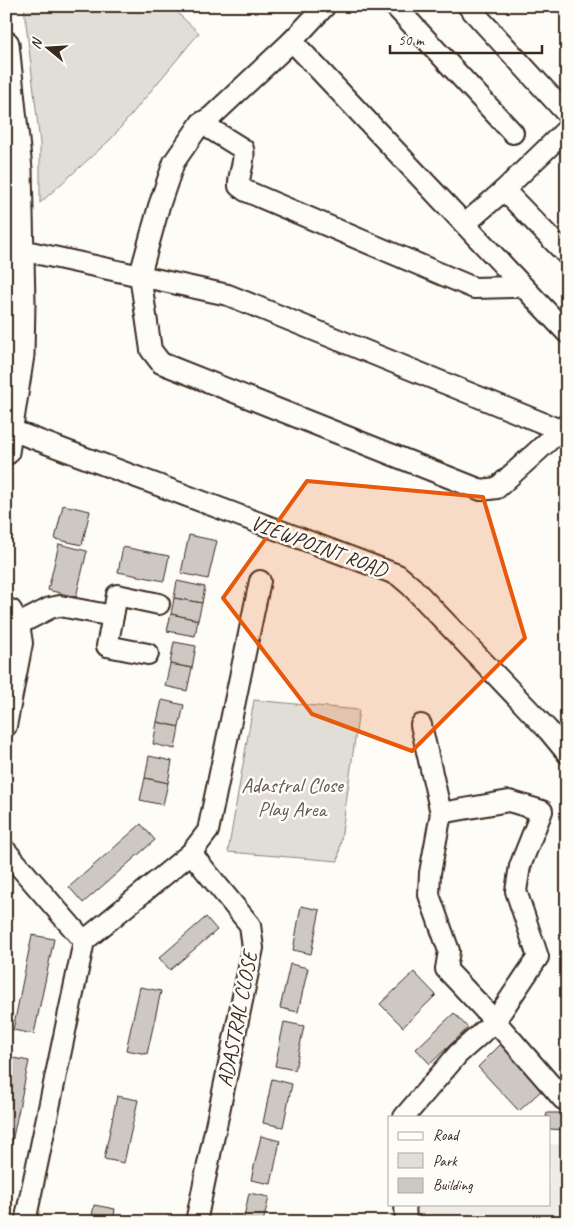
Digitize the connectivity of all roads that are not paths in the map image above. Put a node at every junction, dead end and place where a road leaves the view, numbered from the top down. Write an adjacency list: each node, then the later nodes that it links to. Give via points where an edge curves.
1 (325, 6): 4 (street)
2 (395, 6): 9 (street)
3 (468, 6): 6 (street)
4 (292, 41): 7 (street); 11 (street)
5 (6, 44): 12 (main road, via 19,169)
6 (567, 114)
7 (201, 123): 14 (street, via 174,162); 15 (street, via 243,149 239,186 246,191 474,288 512,287)
8 (567, 129): 10 (street)
9 (513, 133)
10 (504, 190): 11 (street); 13 (street)
11 (465, 224): 15 (street)
12 (21, 250): 14 (street); 18 (main road, via 20,354)
13 (567, 255)
14 (140, 275): 17 (street, via 228,296); 17 (street, via 151,350 161,363 481,490 497,488)
15 (519, 283): 16 (street)
16 (567, 333)
17 (563, 427)
18 (8, 441): 26 (street, VIEWPOINT ROAD, via 398,575)
19 (260, 581): 29 (street, via 208,831)
20 (159, 604): 22 (street, via 118,595)
21 (13, 616): 22 (street, via 60,606); 25 (street, via 22,643)
22 (113, 616): 23 (street, via 107,646)
23 (148, 654)
24 (421, 725): 27 (street)
25 (6, 726)
26 (567, 753)
27 (441, 813): 31 (street, via 429,895 449,951 446,969); 31 (street, via 509,801 542,811 520,866 516,891 538,957)
28 (6, 851): 30 (street)
29 (191, 852): 30 (street); 36 (street, ADASTRAL CLOSE, via 250,925 253,948)
30 (84, 941): 35 (street)
31 (495, 1021): 32 (street, via 563,1099); 33 (street, via 458,1054)
32 (567, 1099)
33 (405, 1116)
34 (405, 1206): 37 (street)
35 (25, 1222)
36 (196, 1222)
37 (406, 1222)

